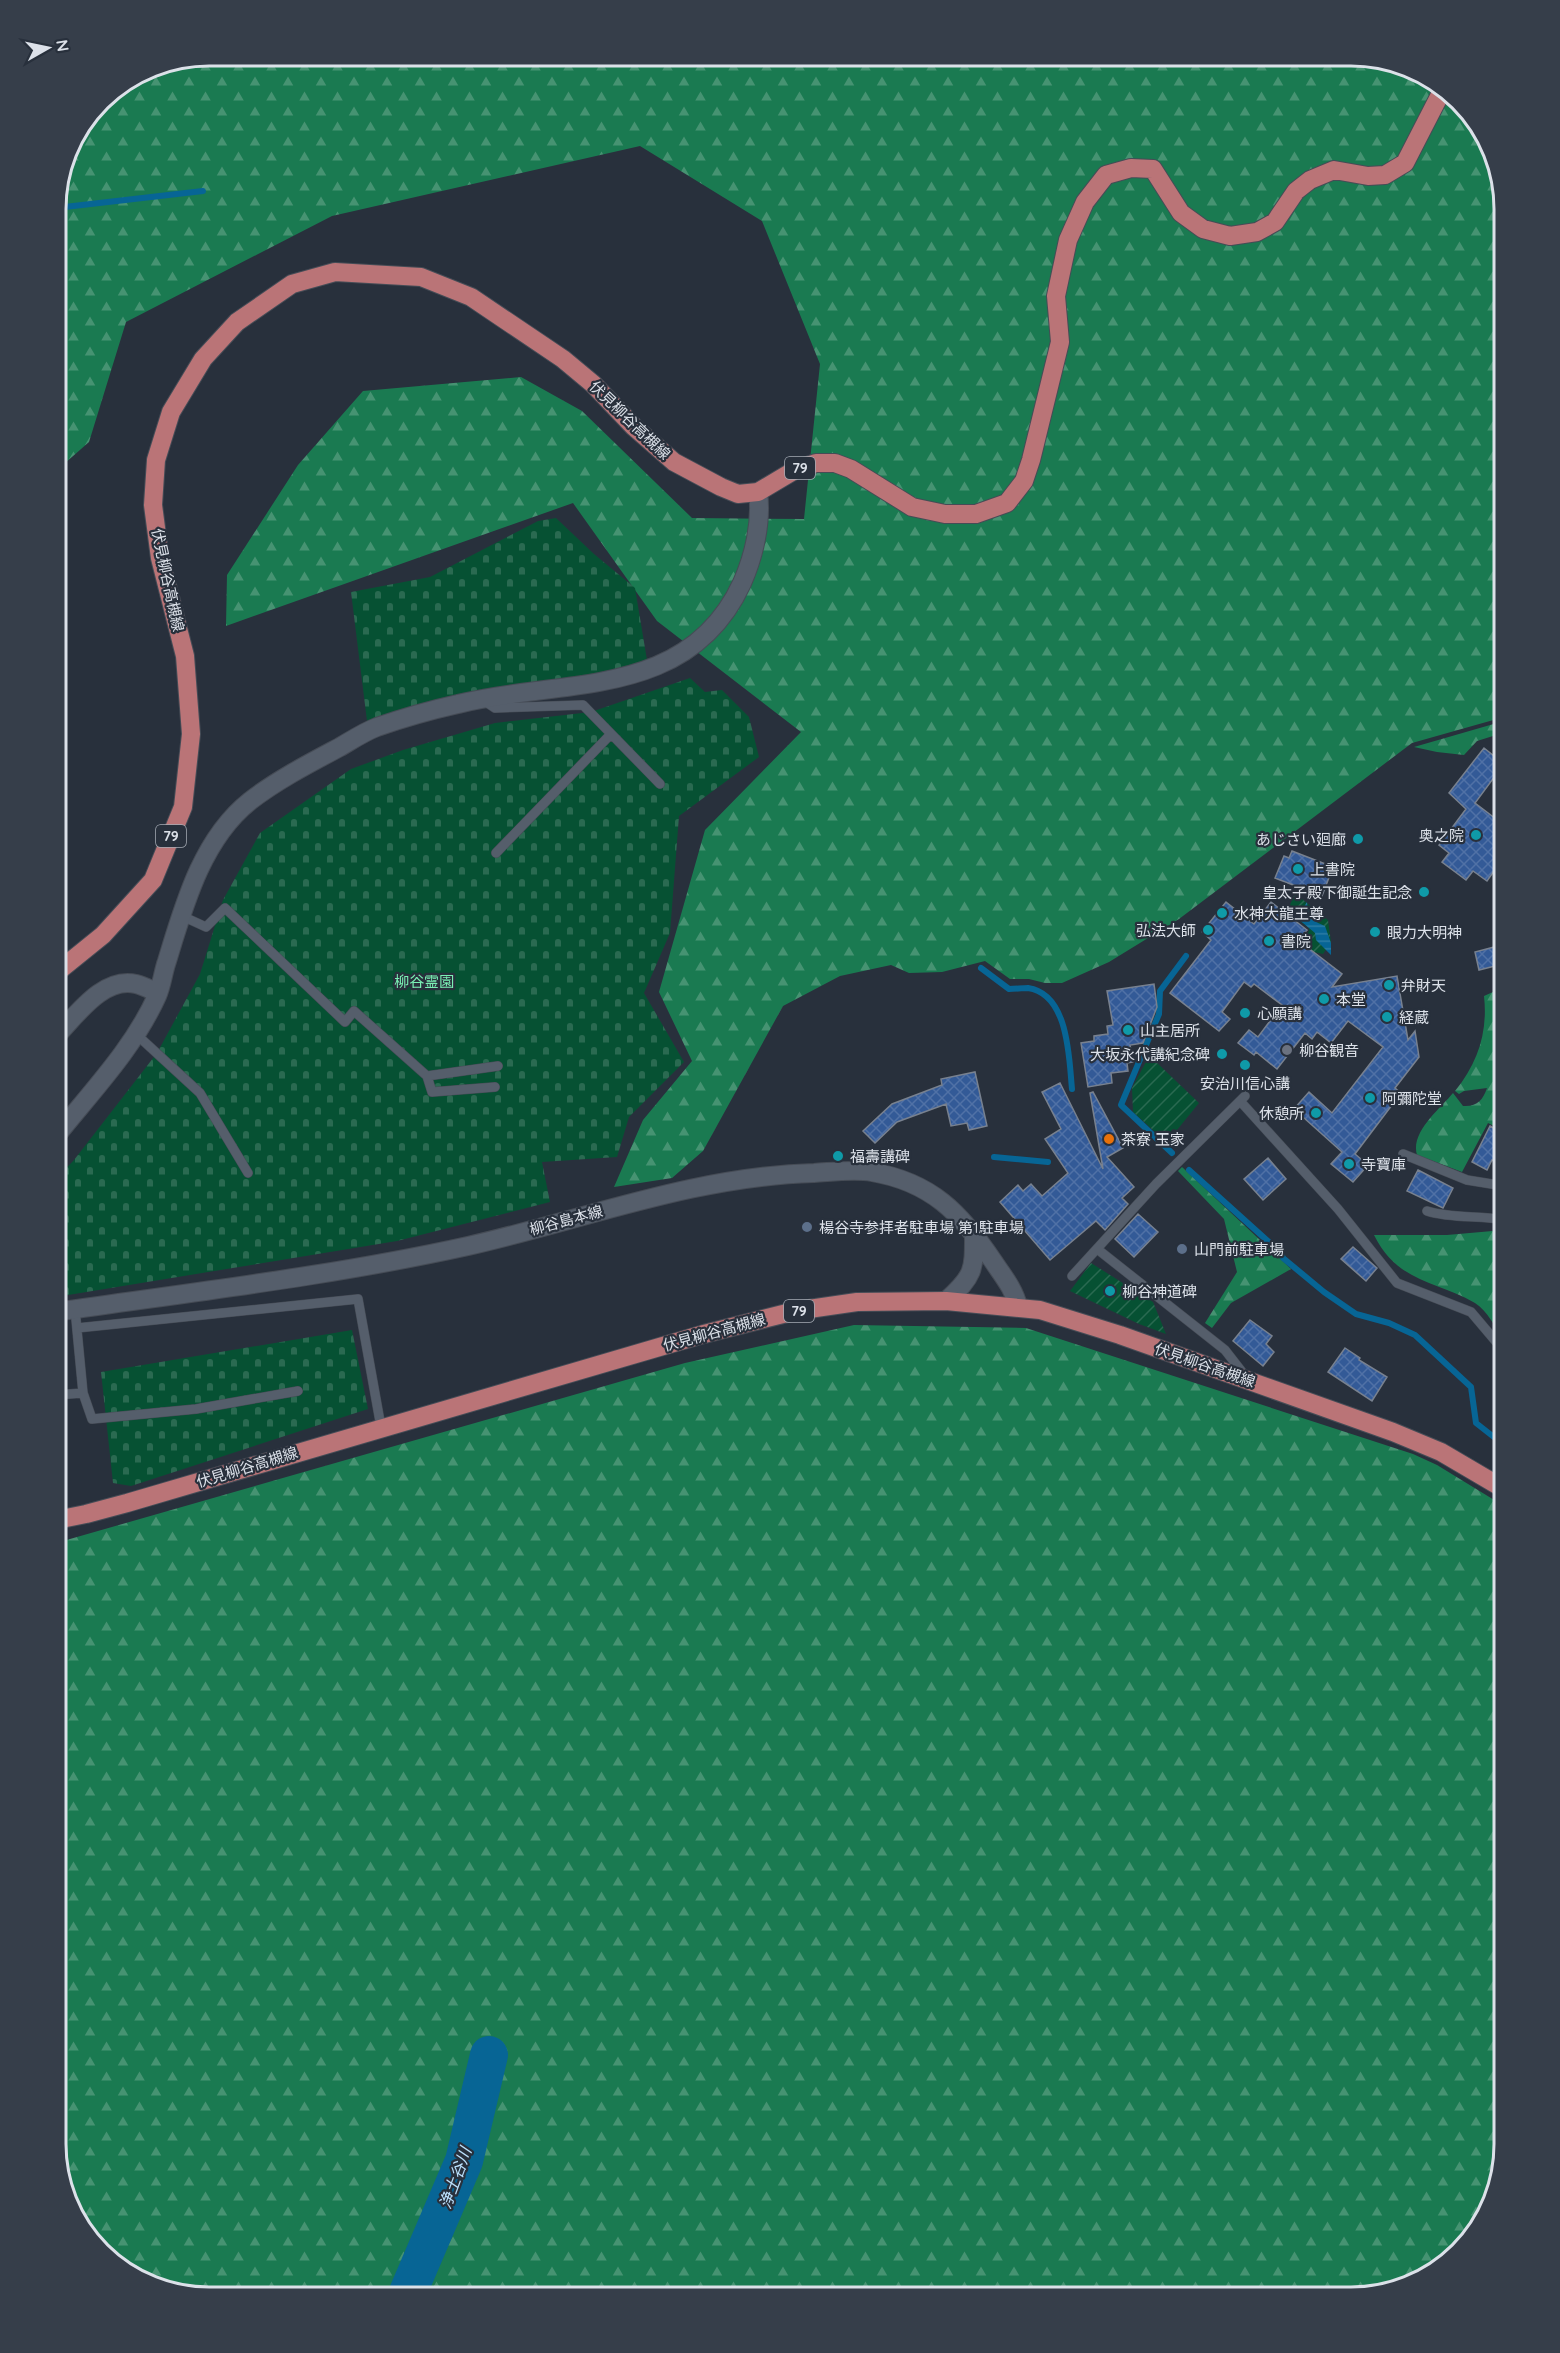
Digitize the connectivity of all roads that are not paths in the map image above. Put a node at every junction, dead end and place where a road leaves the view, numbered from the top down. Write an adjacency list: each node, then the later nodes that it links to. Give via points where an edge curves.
1 (1439, 97): 2 (main road, 79, via 1405,163 1384,175 1368,177 1334,170 1310,180 1296,191 1275,222 1257,232 1230,236 1203,229 1181,213 1153,169 1131,168 1106,176 1085,202 1068,240 1056,296 1060,342 1031,460 1024,481 1007,502 976,514 945,514 912,507 835,463 816,463 795,470)
2 (758, 492): 3 (street, via 760,510 749,567 734,601 709,632 679,657 640,672 590,684); 8 (main road, 伏見柳谷高槻線 / 79, via 738,494 674,462 563,359 471,297 421,277 334,272 292,284 255,309 237,322 203,359 171,412 156,460 153,505 160,558 185,656 191,734 183,807 153,880 103,935)
3 (483, 700): 4 (lane, via 495,708 583,705); 7 (street, via 376,728 307,764 249,802 214,840)
4 (611, 734): 5 (lane); 6 (lane)
5 (660, 784)
6 (496, 853)
7 (182, 916): 9 (street); 13 (lane, via 206,927 225,908 345,1022 354,1011)
8 (66, 965)
9 (158, 993): 10 (street, via 135,984 114,984 94,997); 11 (street)
10 (66, 1026)
11 (137, 1035): 15 (street); 17 (lane, via 200,1093)
12 (498, 1066): 13 (lane)
13 (427, 1076): 14 (lane, via 432,1092)
14 (495, 1087)
15 (66, 1124)
16 (1403, 1154): 18 (lane, via 1467,1180)
17 (248, 1173)
18 (1494, 1184)
19 (1427, 1211): 20 (lane)
20 (1494, 1218)
21 (974, 1232): 24 (street, via 974,1265 966,1283); 25 (street, 柳谷島本線, via 1015,1294); 26 (street, 柳谷島本線, via 959,1215 912,1182 870,1171 783,1174 686,1189 469,1245 336,1272)
22 (1101, 1252): 30 (lane, via 1225,1350)
23 (1072, 1276): 29 (lane, via 1156,1184 1243,1099 1397,1283 1471,1312)
24 (946, 1301): 25 (main road, 伏見柳谷高槻線 / 79); 34 (main road, 伏見柳谷高槻線 / 79, via 857,1302 795,1311)
25 (1018, 1306): 30 (main road, 伏見柳谷高槻線 / 79, via 1120,1335)
26 (75, 1309): 27 (street, 柳谷島本線); 28 (lane)
27 (66, 1310)
28 (77, 1328): 32 (lane); 34 (lane, via 358,1299)
29 (1494, 1339)
30 (1249, 1380): 35 (main road, 伏見柳谷高槻線 / 79, via 1441,1452)
31 (298, 1391): 32 (lane, via 196,1409 92,1419)
32 (83, 1393): 33 (lane)
33 (66, 1394)
34 (381, 1427): 36 (main road, 伏見柳谷高槻線 / 79)
35 (1494, 1483)
36 (66, 1518)

